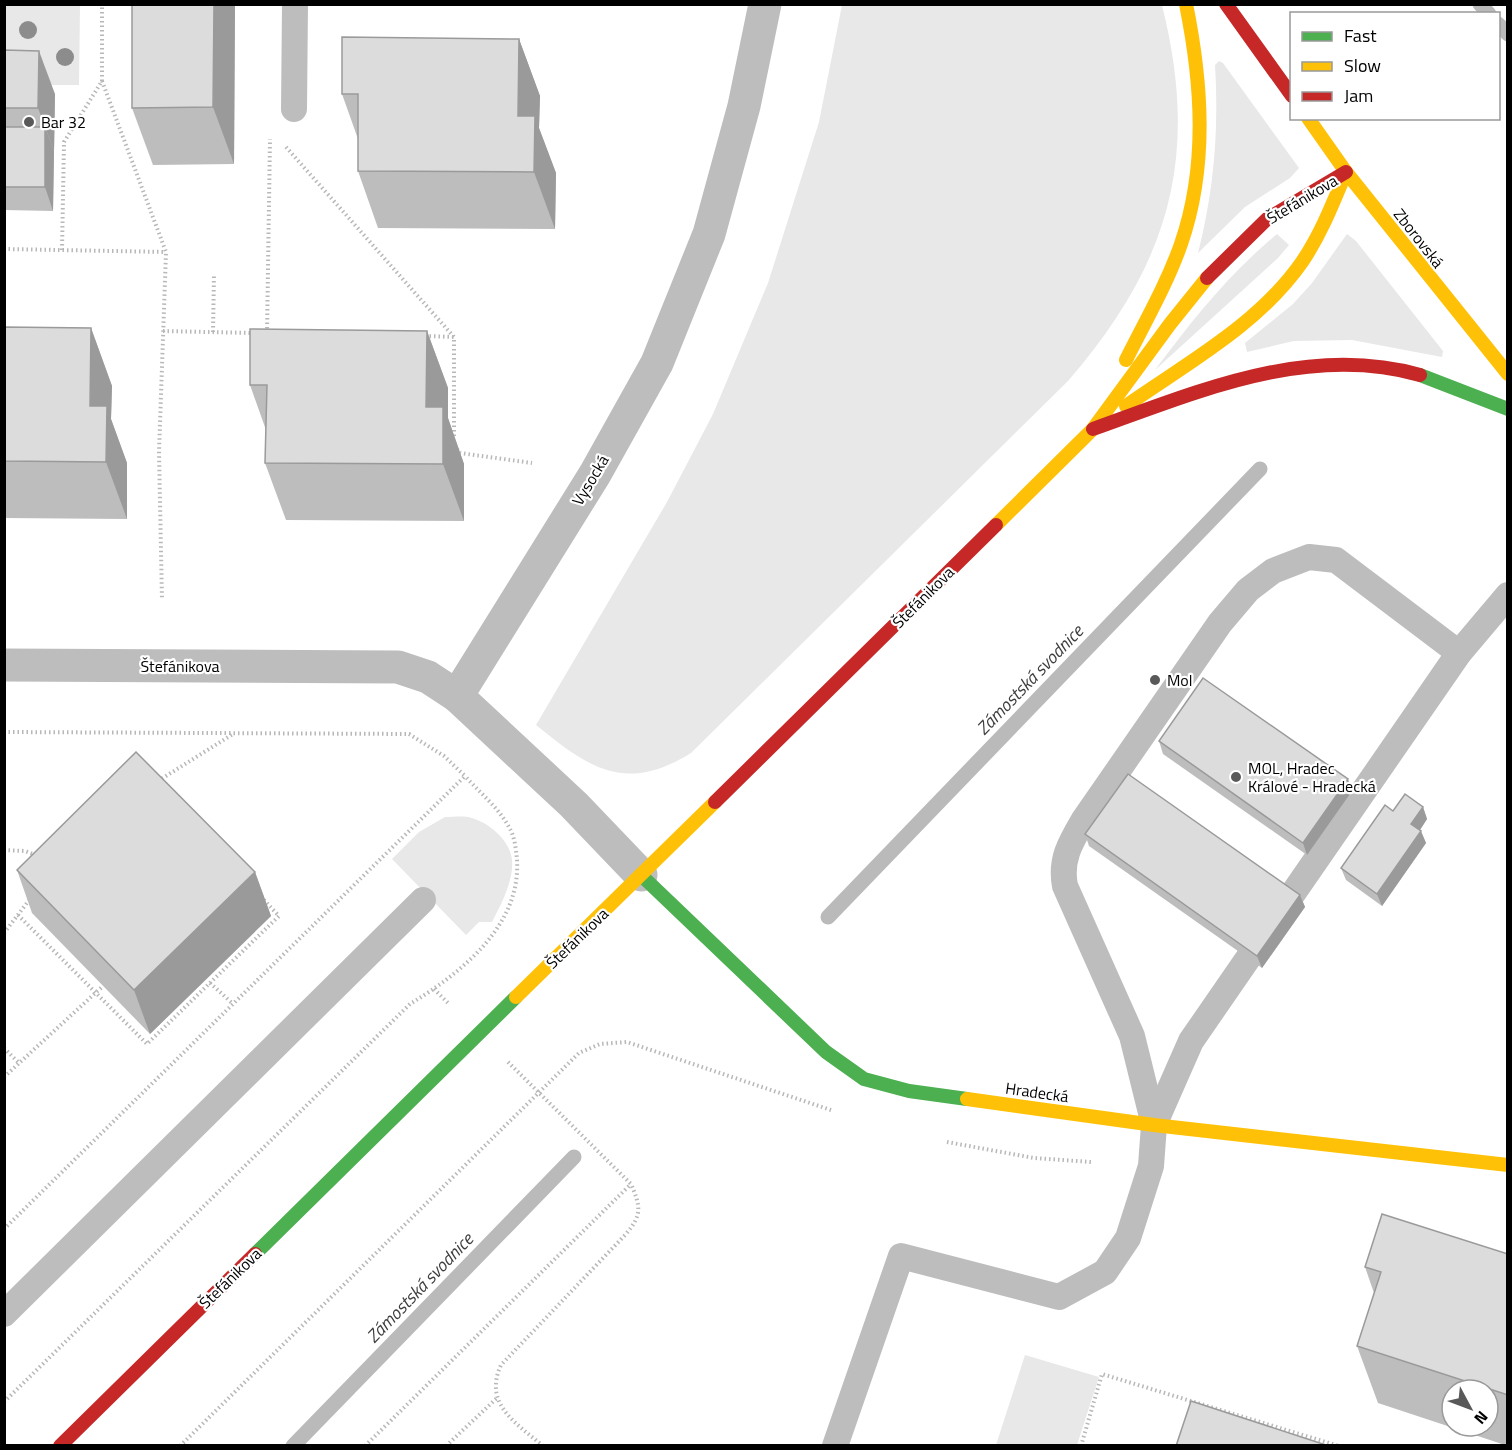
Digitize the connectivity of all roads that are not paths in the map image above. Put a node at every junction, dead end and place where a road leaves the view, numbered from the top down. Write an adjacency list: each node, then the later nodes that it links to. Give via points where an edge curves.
1 (295, 4): 6 (lane)
2 (765, 4): 15 (street, Vysocká, via 744,106 709,234 657,363 595,474)
3 (1185, 4): 11 (street, Štefánikova, via 1198,94 1199,150 1192,197 1181,242)
4 (1226, 4): 5 (street)
5 (1290, 93)
6 (294, 109)
7 (1309, 120): 8 (street, Zborovská)
8 (1346, 172): 9 (street, Zborovská); 11 (street, Štefánikova, via 1277,212 1231,251 1199,287); 11 (street, Štefánikova, via 1314,241 1278,291 1245,321)
9 (1508, 374)
10 (1508, 409): 11 (street, via 1406,371 1327,363 1283,367 1237,378)
11 (1093, 429): 16 (street, Štefánikova)
12 (1508, 595): 13 (lane)
13 (1459, 653): 18 (lane, via 1191,1041); 18 (lane, via 1336,560 1310,557 1273,571 1248,590 1220,624 1083,821 1068,845 1062,869 1065,886 1132,1036)
14 (4, 665): 15 (street, Štefánikova, via 398,668 428,677)
15 (457, 696): 16 (street, via 574,805)
16 (640, 875): 18 (street, Hradecká, via 826,1052 864,1079 909,1091); 21 (street, Štefánikova)
17 (423, 900): 20 (lane)
18 (1154, 1125): 19 (street, Hradecká); 22 (lane, via 1151,1166 1128,1238 1105,1272 1059,1297 901,1256)
19 (1508, 1165)
20 (4, 1314)
21 (60, 1446)
22 (835, 1446)

